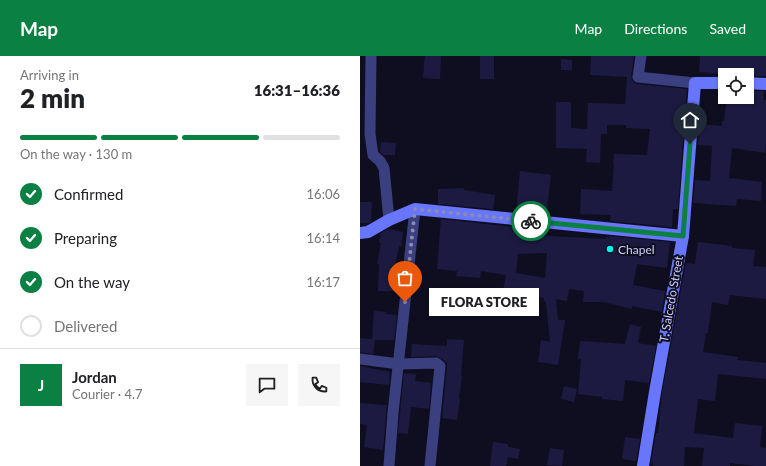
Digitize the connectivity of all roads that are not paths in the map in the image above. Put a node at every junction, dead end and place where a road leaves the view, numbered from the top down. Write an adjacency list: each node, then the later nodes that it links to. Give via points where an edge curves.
1 (371, 56): 8 (street, via 370,134 373,155 384,168)
2 (641, 56): 3 (street, via 638,77)
3 (695, 83): 4 (street); 10 (street, T. Salcedo Street)
4 (718, 83)
5 (754, 83): 6 (street)
6 (766, 84)
7 (415, 209): 8 (street); 10 (street); 12 (street)
8 (389, 220): 9 (street, via 368,232)
9 (360, 233)
10 (683, 236): 15 (street, T. Salcedo Street)
11 (360, 359): 12 (street)
12 (398, 364): 13 (street); 14 (street, via 436,363 440,366)
13 (389, 466)
14 (430, 466)
15 (643, 466)

